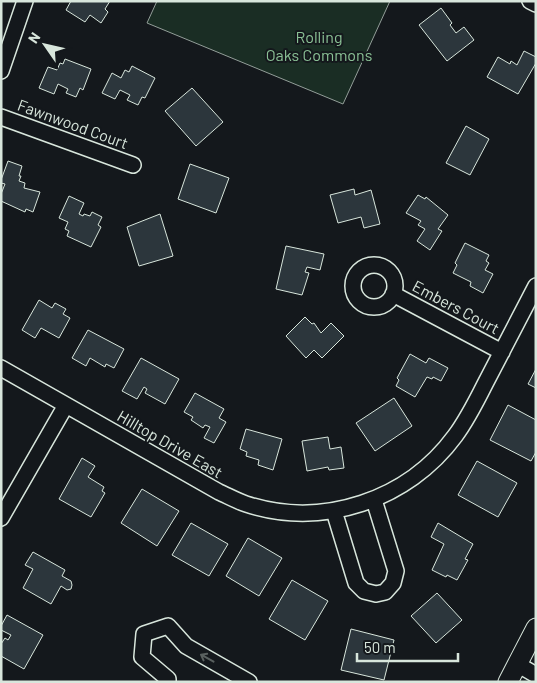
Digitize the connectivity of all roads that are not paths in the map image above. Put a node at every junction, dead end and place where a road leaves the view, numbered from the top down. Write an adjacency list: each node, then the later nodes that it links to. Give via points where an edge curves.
1 (26, 1): 4 (street)
2 (530, 1): 3 (street)
3 (536, 4)
4 (1, 71)
5 (1, 116): 6 (street, Fawnwood Court)
6 (133, 165)
7 (536, 286): 9 (street, Hilltop Drive East)
8 (394, 294): 9 (street, Embers Court)
9 (502, 352): 12 (street, Hilltop Drive East, via 466,421 447,448 414,478)
10 (1, 368): 11 (street, Hilltop Drive East)
11 (66, 405): 13 (street, Hilltop Drive East, via 246,504 288,512); 14 (street)
12 (374, 500): 13 (street, Hilltop Drive East); 13 (street, via 396,571 393,583 385,592 364,591 356,583)
13 (334, 511)
14 (1, 518)
15 (536, 628): 16 (main road)
16 (517, 664): 17 (street); 20 (main road)
17 (536, 675)
18 (168, 682): 19 (street, one-way to 18, via 186,646 168,626 144,634 142,657)
19 (249, 682)
20 (508, 682)

